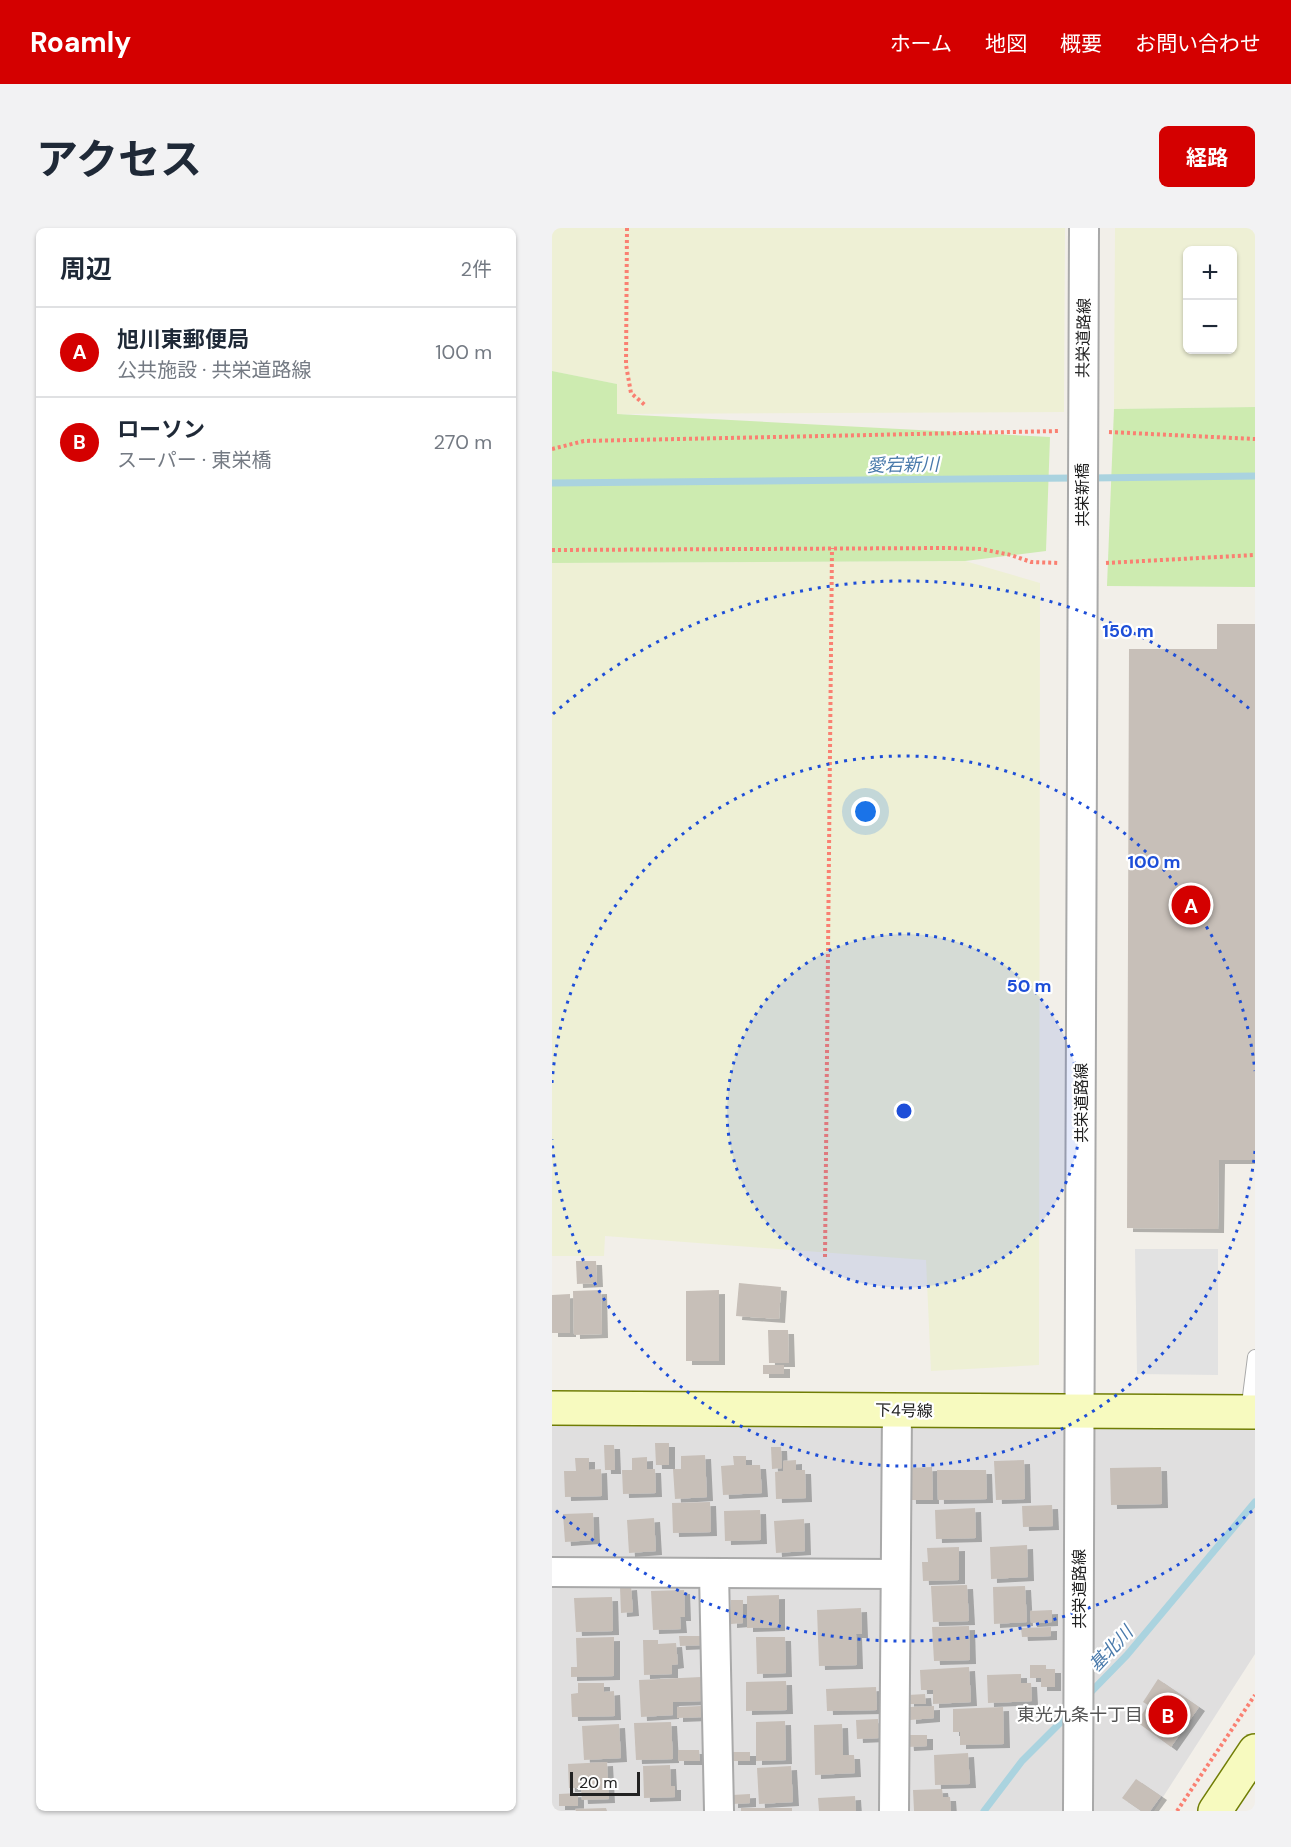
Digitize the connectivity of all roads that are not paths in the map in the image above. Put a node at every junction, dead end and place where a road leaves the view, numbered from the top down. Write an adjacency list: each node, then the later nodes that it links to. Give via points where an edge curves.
1 (1084, 228): 2 (street, 共栄道路線)
2 (1082, 440): 3 (street, 共栄新橋)
3 (1082, 553): 7 (street, 共栄道路線)
4 (1255, 1357): 8 (lane)
5 (552, 1408): 6 (street, 下4号線)
6 (897, 1410): 7 (street, 下4号線); 11 (street)
7 (1080, 1412): 8 (street, 下4号線); 15 (street, 共栄道路線)
8 (1251, 1412)
9 (552, 1572): 10 (street)
10 (714, 1573): 11 (street); 13 (street)
11 (894, 1575): 14 (street)
12 (1255, 1751): 16 (street)
13 (719, 1811)
14 (894, 1811)
15 (1078, 1811)
16 (1215, 1811)

